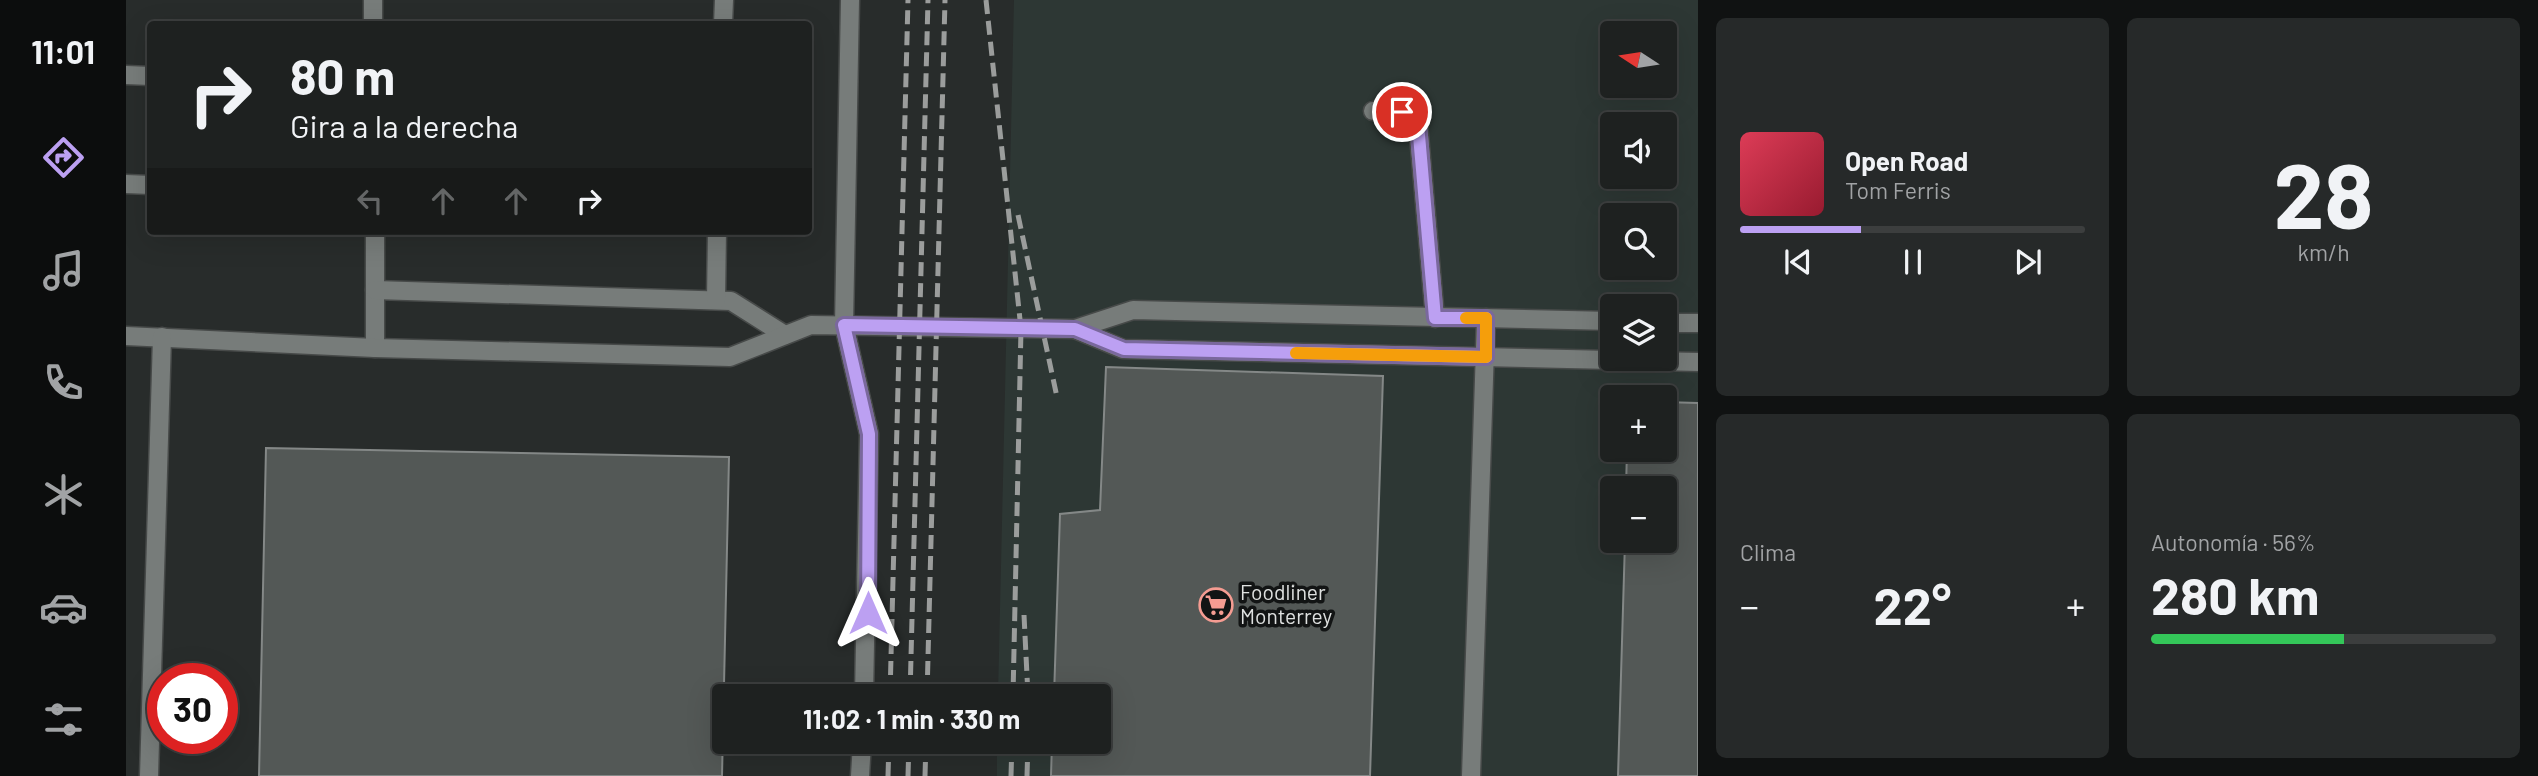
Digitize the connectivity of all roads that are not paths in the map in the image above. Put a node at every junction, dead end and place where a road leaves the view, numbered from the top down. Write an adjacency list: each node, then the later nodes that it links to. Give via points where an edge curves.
1 (373, 0): 4 (street)
2 (724, 0): 5 (street)
3 (850, 0): 20 (street)
4 (373, 21)
5 (723, 21)
6 (126, 75): 7 (street)
7 (147, 76)
8 (1373, 111): 15 (street, via 1402,112 1418,124)
9 (126, 184): 10 (street)
10 (147, 185)
11 (374, 235): 13 (street)
12 (718, 235): 14 (street)
13 (375, 290): 14 (street); 25 (street)
14 (716, 300): 22 (street, via 730,301)
15 (1435, 318): 16 (street); 21 (street, via 1133,310)
16 (1486, 318): 17 (street); 26 (street)
17 (1600, 321)
18 (1677, 323): 19 (street)
19 (1698, 323)
20 (844, 325): 21 (street); 22 (street, via 811,325); 28 (street, via 869,434)
21 (1075, 329): 26 (street, via 1124,349)
22 (785, 335): 25 (street, via 730,357)
23 (126, 336): 24 (street)
24 (162, 337): 25 (street); 30 (street)
25 (376, 348)
26 (1486, 357): 27 (street); 32 (street)
27 (1698, 362)
28 (864, 684)
29 (861, 754): 31 (street)
30 (149, 776)
31 (860, 776)
32 (1471, 776)

